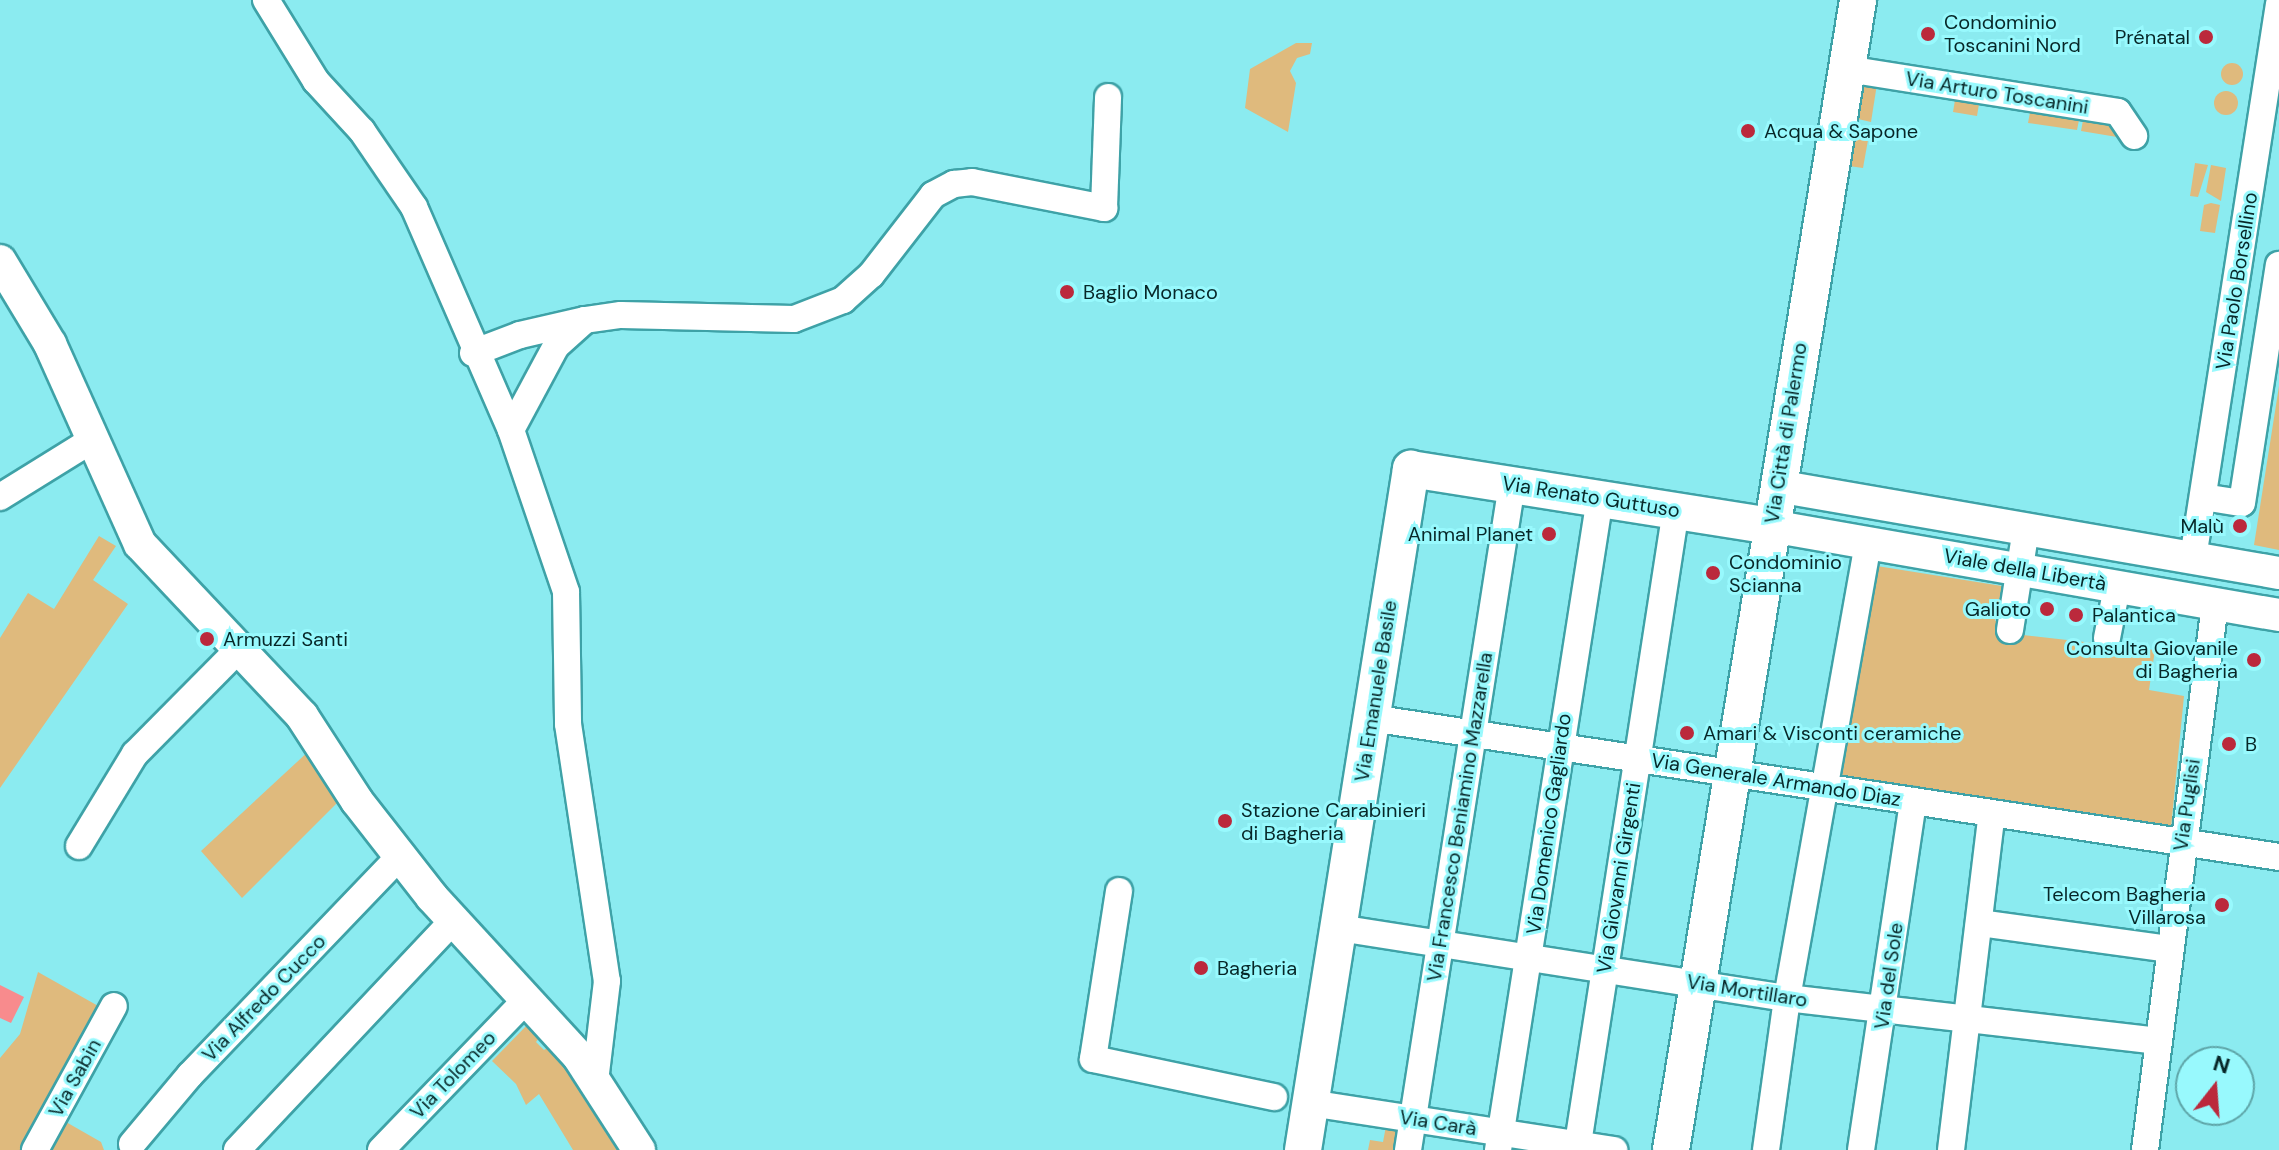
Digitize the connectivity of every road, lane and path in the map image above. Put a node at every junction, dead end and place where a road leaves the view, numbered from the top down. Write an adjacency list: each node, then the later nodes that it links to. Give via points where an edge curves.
1 (266, 0): 13 (street, via 316,81 362,131 414,207)
2 (1858, 0): 5 (main road, Via Città di Palermo)
3 (2279, 4): 4 (street, Via Paolo Borsellino)
4 (2279, 10): 8 (street, Via Paolo Borsellino)
5 (1847, 69): 7 (street, Via Arturo Toscanini, via 2118,112); 19 (main road, Via Città di Palermo)
6 (1108, 97): 11 (street, via 1104,208 972,182 954,184 933,195 871,275 843,300 794,319 621,315)
7 (2134, 136)
8 (2267, 170): 21 (street, Via Paolo Borsellino)
9 (0, 261): 16 (street, via 50,344)
10 (2279, 265): 21 (street, via 2242,503)
11 (585, 320): 12 (street); 14 (street)
12 (520, 335): 13 (street); 14 (street, via 541,338 549,347)
13 (473, 353): 15 (street)
14 (548, 358): 15 (street)
15 (511, 430): 63 (street, via 566,592 568,724 607,981)
16 (92, 440): 20 (street); 35 (street, via 140,544)
17 (1411, 469): 18 (main road, Via Renato Guttuso); 36 (main road, Via Emanuele Basile)
18 (1512, 484): 22 (main road, Via Renato Guttuso); 37 (street, Via Francesco Beniamino Mazzarella)
19 (1777, 486): 24 (main road, Via Città di Palermo); 25 (street, Viale della Libertà)
20 (0, 497)
21 (2203, 497): 27 (street, Via Paolo Borsellino)
22 (1600, 498): 23 (main road, Via Renato Guttuso); 38 (street, Via Domenico Gagliardo)
23 (1676, 510): 24 (main road, Via Renato Guttuso); 39 (street, Via Giovanni Girgenti)
24 (1771, 526): 26 (street, Viale della Libertà); 40 (main road, Via Città di Palermo)
25 (2026, 529): 27 (street, Viale della Libertà); 28 (street)
26 (1868, 543): 28 (street, Viale della Libertà); 41 (street)
27 (2193, 558): 29 (street, Viale della Libertà)
28 (2020, 570): 30 (street, Viale della Libertà); 33 (street)
29 (2279, 573)
30 (2117, 587): 31 (street, Viale della Libertà); 34 (street)
31 (2215, 604): 32 (street, Viale della Libertà); 44 (street, Via Puglisi)
32 (2279, 615)
33 (2010, 630)
34 (2107, 638)
35 (240, 648): 45 (street, via 135,754); 46 (street, via 302,716)
36 (1371, 718): 37 (street, Via Generale Armando Diaz); 51 (main road, Via Emanuele Basile)
37 (1473, 733): 38 (street, Via Generale Armando Diaz); 52 (street, Via Francesco Beniamino Mazzarella)
38 (1560, 748): 39 (street, Via Generale Armando Diaz); 54 (street, Via Domenico Gagliardo)
39 (1637, 760): 40 (street, Via Generale Armando Diaz); 55 (street, Via Giovanni Girgenti)
40 (1732, 773): 41 (street, Via Generale Armando Diaz); 56 (main road, Via Città di Palermo)
41 (1824, 787): 42 (street, Via Generale Armando Diaz); 57 (street)
42 (1913, 801): 43 (street, Via Generale Armando Diaz); 60 (street, Via del Sole)
43 (1992, 813): 44 (street, Via Generale Armando Diaz); 50 (street)
44 (2181, 843): 47 (street, Via Generale Armando Diaz); 53 (street, Via Puglisi)
45 (79, 846)
46 (400, 856): 49 (street); 68 (street, Via Alfredo Cucco, via 190,1075)
47 (2279, 857)
48 (1119, 891): 64 (street, via 1093,1059)
49 (453, 921): 58 (street); 71 (street)
50 (1979, 923): 53 (street); 61 (street)
51 (1339, 928): 52 (street, Via Mortillaro); 65 (main road, Via Emanuele Basile)
52 (1441, 942): 54 (street, Via Mortillaro); 66 (street, Via Francesco Beniamino Mazzarella)
53 (2168, 949): 62 (street, Via Puglisi)
54 (1530, 955): 55 (street, Via Mortillaro); 67 (street, Via Domenico Gagliardo)
55 (1606, 966): 56 (street, Via Mortillaro); 69 (street, Via Giovanni Girgenti)
56 (1698, 984): 57 (street, Via Mortillaro); 77 (main road, Via Città di Palermo)
57 (1787, 998): 60 (street, Via Mortillaro); 78 (street)
58 (525, 1001): 63 (street); 72 (street, Via Tolomeo)
59 (114, 1006): 70 (street, Via Sabin)
60 (1885, 1009): 61 (street, Via Mortillaro); 79 (street, Via del Sole)
61 (1967, 1021): 62 (street, Via Mortillaro); 80 (street)
62 (2157, 1041): 81 (street, Via Puglisi)
63 (595, 1081): 73 (street)
64 (1274, 1097)
65 (1310, 1103): 66 (street, Via Carà); 74 (main road, Via Emanuele Basile)
66 (1413, 1119): 67 (street, Via Carà); 75 (street, Via Francesco Beniamino Mazzarella)
67 (1500, 1142): 69 (street, Via Carà)
68 (132, 1144)
69 (1578, 1147): 76 (street, Via Carà)
70 (35, 1150)
71 (237, 1150)
72 (381, 1150)
73 (639, 1150)
74 (1303, 1150)
75 (1408, 1150)
76 (1614, 1150)
77 (1671, 1150)
78 (1766, 1150)
79 (1861, 1150)
80 (1951, 1150)
81 (2145, 1150)

